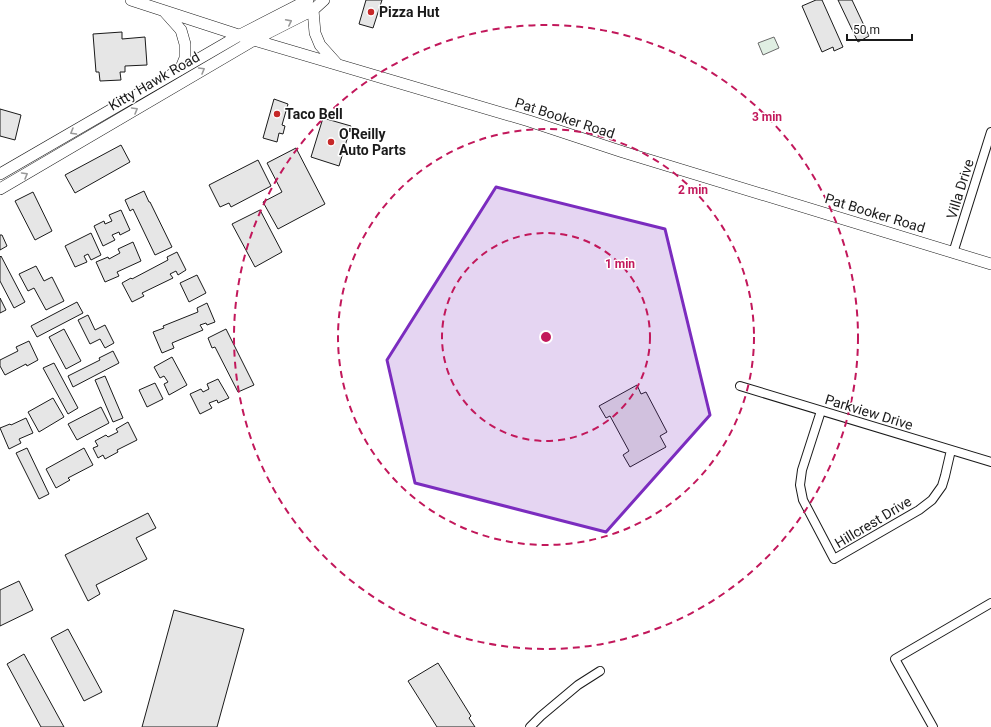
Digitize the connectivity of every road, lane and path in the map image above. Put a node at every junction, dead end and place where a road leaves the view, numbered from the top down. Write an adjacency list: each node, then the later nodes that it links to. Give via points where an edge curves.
1 (131, 0): 4 (main road, Pat Booker Road)
2 (324, 0): 3 (main road, Kitty Hawk Road)
3 (310, 5): 5 (main road, Kitty Hawk Road); 6 (main road, Kitty Hawk Road, one-way to 3); 7 (main road, via 320,45)
4 (163, 10): 5 (main road, Pat Booker Road); 8 (main road, via 181,30 185,44 185,58)
5 (240, 35): 6 (main road, Pat Booker Road); 8 (main road, Kitty Hawk Road)
6 (254, 40): 7 (main road, Pat Booker Road); 10 (main road, Kitty Hawk Road, one-way to 6)
7 (338, 64): 14 (main road, Pat Booker Road)
8 (180, 70): 9 (main road, Kitty Hawk Road)
9 (95, 119): 10 (main road); 12 (main road, Kitty Hawk Road, one-way to 12)
10 (102, 129): 13 (main road, Kitty Hawk Road, one-way to 10)
11 (991, 132): 14 (street, Villa Drive)
12 (0, 174)
13 (0, 189)
14 (953, 253): 15 (main road, Pat Booker Road)
15 (991, 264)
16 (740, 386): 17 (street, Parkview Drive)
17 (821, 411): 18 (street, Parkview Drive); 18 (street, Hillcrest Drive, via 802,470 800,485 803,500 834,559 932,500 942,486)
18 (952, 450): 19 (street, Parkview Drive)
19 (991, 462)
20 (991, 603): 23 (street, via 895,659)
21 (600, 671): 22 (street, via 578,685)
22 (530, 727)
23 (934, 727)

